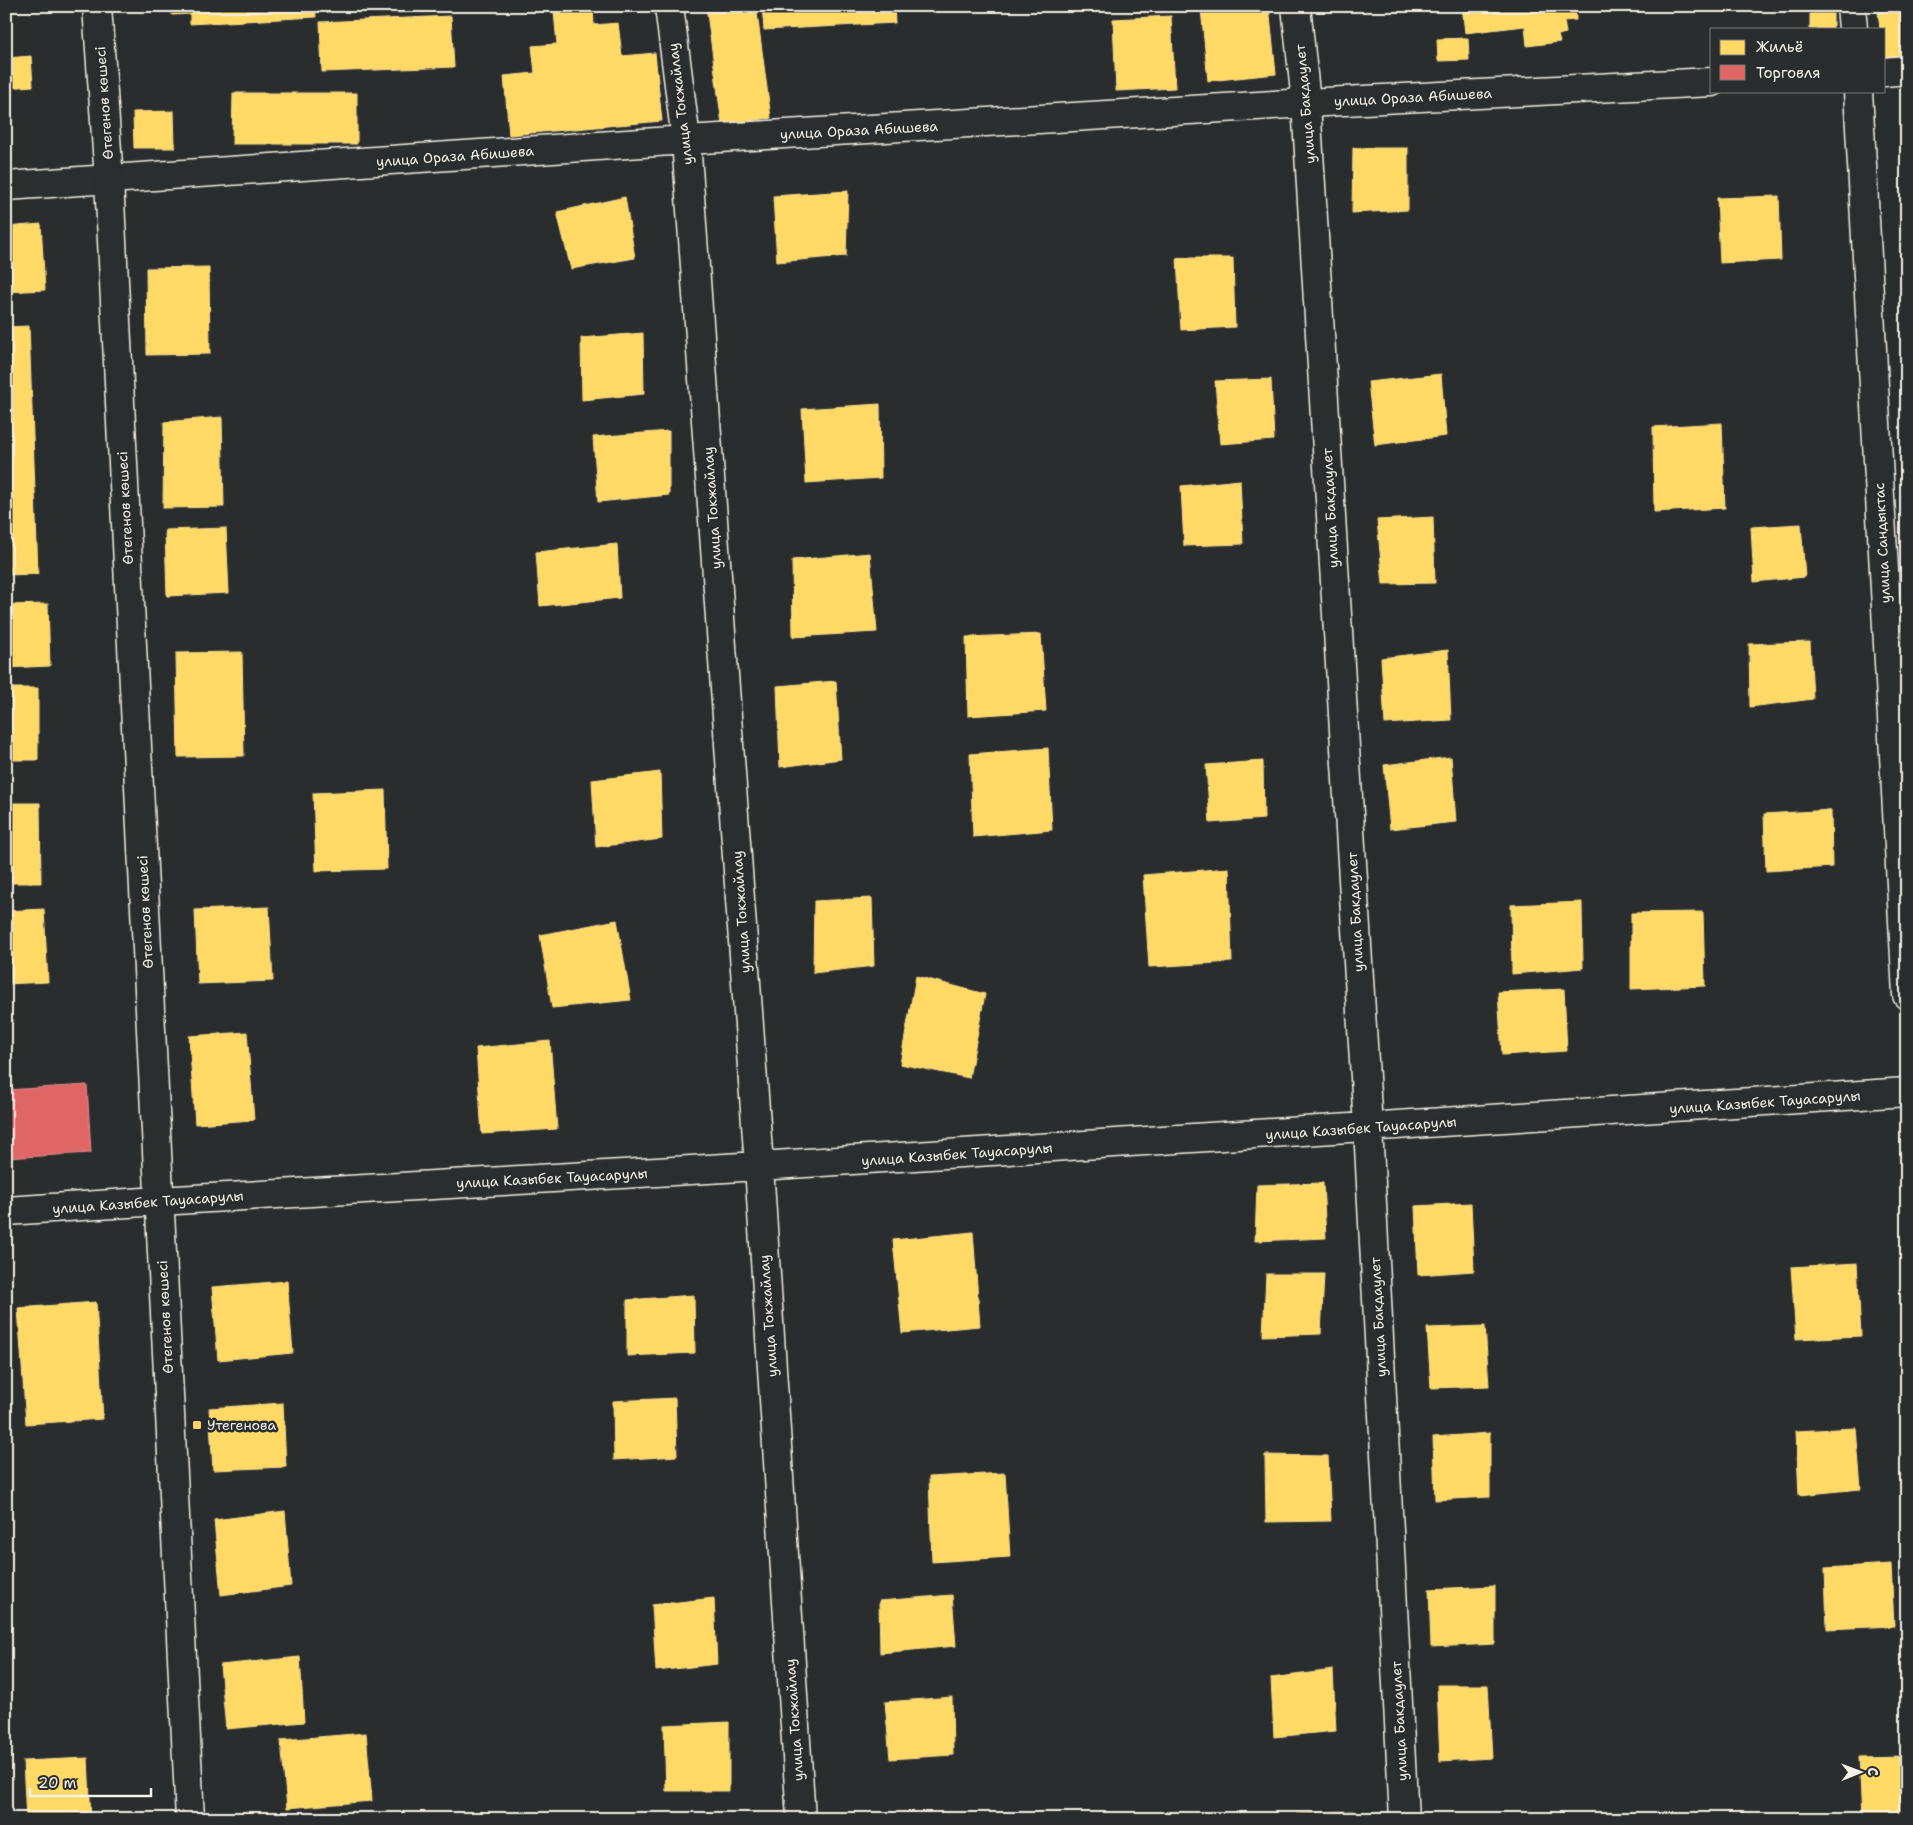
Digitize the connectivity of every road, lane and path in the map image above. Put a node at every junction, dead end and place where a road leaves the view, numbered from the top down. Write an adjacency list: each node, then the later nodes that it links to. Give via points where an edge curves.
1 (97, 6): 12 (street, Өтегенов көшесі)
2 (669, 6): 11 (street, улица Токжайлау)
3 (1296, 6): 10 (street, улица Бакдаулет)
4 (1851, 6): 5 (street)
5 (1853, 28)
6 (1907, 70): 7 (street)
7 (1886, 72)
8 (1710, 82): 10 (street, улица Ораза Абишева)
9 (1858, 92): 14 (street, улица Сандыктас)
10 (1306, 103): 11 (street, улица Ораза Абишева); 16 (street, улица Бакдаулет)
11 (686, 140): 12 (street, улица Ораза Абишева); 17 (street, улица Токжайлау)
12 (109, 180): 13 (street, улица Ораза Абишева); 18 (street, Өтегенов көшесі)
13 (6, 186)
14 (1907, 995)
15 (1907, 1092): 16 (street, улица Казыбек Тауасарулы)
16 (1368, 1127): 17 (street, улица Казыбек Тауасарулы); 22 (street, улица Бакдаулет)
17 (759, 1166): 18 (street, улица Казыбек Тауасарулы); 21 (street, улица Токжайлау)
18 (159, 1201): 19 (street, улица Казыбек Тауасарулы); 20 (street, Өтегенов көшесі)
19 (6, 1211)
20 (190, 1819)
21 (801, 1819)
22 (1404, 1819)

